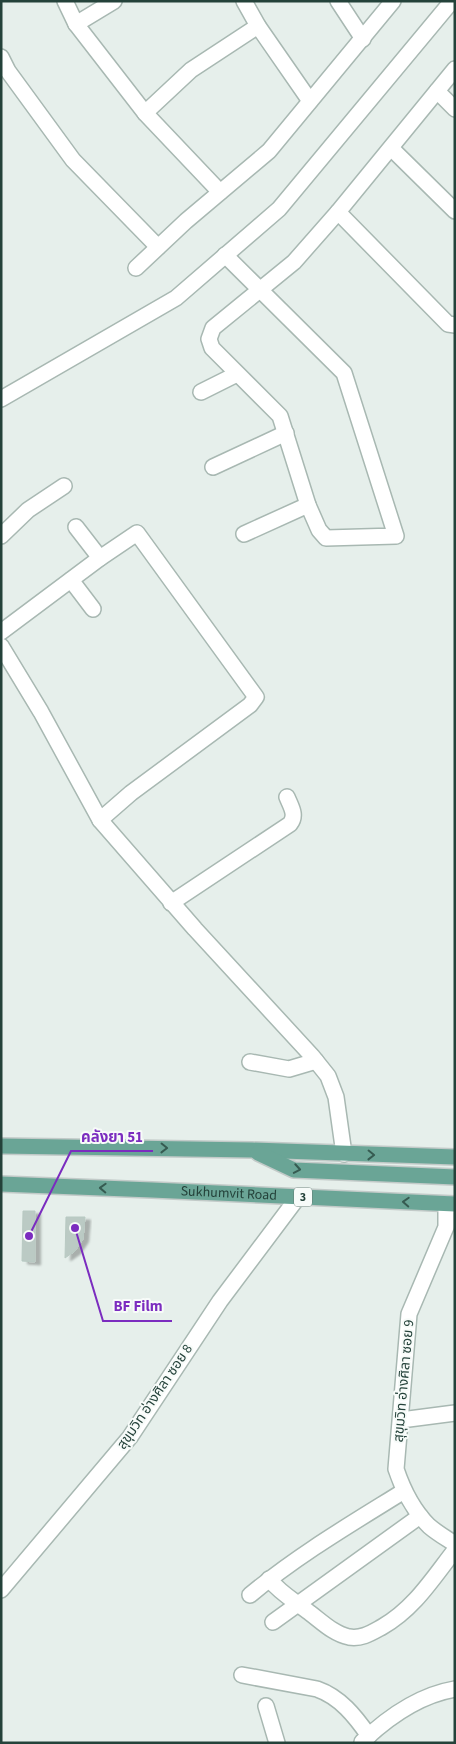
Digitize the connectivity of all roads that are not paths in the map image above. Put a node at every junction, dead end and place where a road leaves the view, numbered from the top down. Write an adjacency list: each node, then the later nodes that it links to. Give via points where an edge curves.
1 (65, 1): 7 (street)
2 (114, 1): 7 (street)
3 (244, 1): 8 (street)
4 (338, 1): 9 (street)
5 (393, 1): 9 (street)
6 (452, 1): 21 (street, via 279,209)
7 (76, 24): 15 (street)
8 (258, 26): 13 (street); 15 (street, via 191,70)
9 (363, 39): 13 (street)
10 (1, 57): 20 (street, via 73,160)
11 (455, 69): 12 (street)
12 (437, 91): 14 (street); 16 (street)
13 (310, 101): 17 (street, via 269,151)
14 (455, 109)
15 (145, 113): 17 (street)
16 (391, 148): 18 (street); 19 (street)
17 (220, 192): 20 (street)
18 (455, 211)
19 (338, 212): 23 (street, via 294,262); 24 (street, via 448,324)
20 (158, 247): 22 (street)
21 (228, 253): 23 (street); 27 (street, via 176,298)
22 (136, 268)
23 (261, 290): 25 (street, via 213,328 212,348); 31 (street, via 344,373 396,536 326,538)
24 (455, 325)
25 (237, 374): 26 (street); 28 (street, via 280,416)
26 (201, 392)
27 (1, 399)
28 (286, 433): 29 (street); 31 (street)
29 (213, 467)
30 (64, 486): 34 (street, via 28,510)
31 (308, 504): 33 (street)
32 (76, 527): 35 (street)
33 (244, 534)
34 (1, 536)
35 (100, 558): 36 (street); 41 (street, via 137,534 256,697 250,705 131,793)
36 (71, 580): 37 (street); 38 (street)
37 (93, 609)
38 (1, 632)
39 (1, 646): 41 (street)
40 (287, 797): 42 (street, via 294,814 290,824)
41 (100, 820): 42 (street)
42 (171, 903): 43 (street)
43 (316, 1061): 44 (street, via 289,1070); 47 (street, via 328,1076 336,1097)
44 (250, 1062)
45 (4, 1145): 46 (main road, one-way to 46)
46 (252, 1150): 47 (main road); 49 (main road, one-way to 49, via 294,1170)
47 (344, 1154): 48 (main road, one-way to 48)
48 (455, 1157)
49 (455, 1177)
50 (1, 1184): 51 (main road, Sukhumvit Road / 3, one-way to 50)
51 (298, 1197): 52 (main road, Sukhumvit Road / 3, one-way to 51); 60 (street, สุขุมวิท อ่างศิลา ซอย 8, via 220,1301 130,1437)
52 (451, 1204): 54 (street, สุขุมวิท อ่างศิลา ซอย 9, via 446,1228 409,1314)
53 (455, 1413): 54 (street)
54 (401, 1420): 55 (street, สุขุมวิท อ่างศิลา ซอย 9, via 396,1469)
55 (404, 1491): 56 (street, สุขุมวิท อ่างศิลา ซอย 9); 59 (street)
56 (420, 1516): 57 (street, สุขุมวิท อ่างศิลา ซอย 9); 62 (street)
57 (455, 1544)
58 (455, 1550): 62 (street, via 405,1612 368,1635 348,1636 332,1630)
59 (269, 1579): 61 (street); 62 (street)
60 (1, 1590)
61 (250, 1595)
62 (298, 1604): 63 (street)
63 (273, 1622)
64 (242, 1675): 67 (street, via 317,1689 335,1696 359,1721)
65 (455, 1689): 67 (street, via 412,1705)
66 (266, 1706): 68 (street)
67 (365, 1739)
68 (277, 1743)

